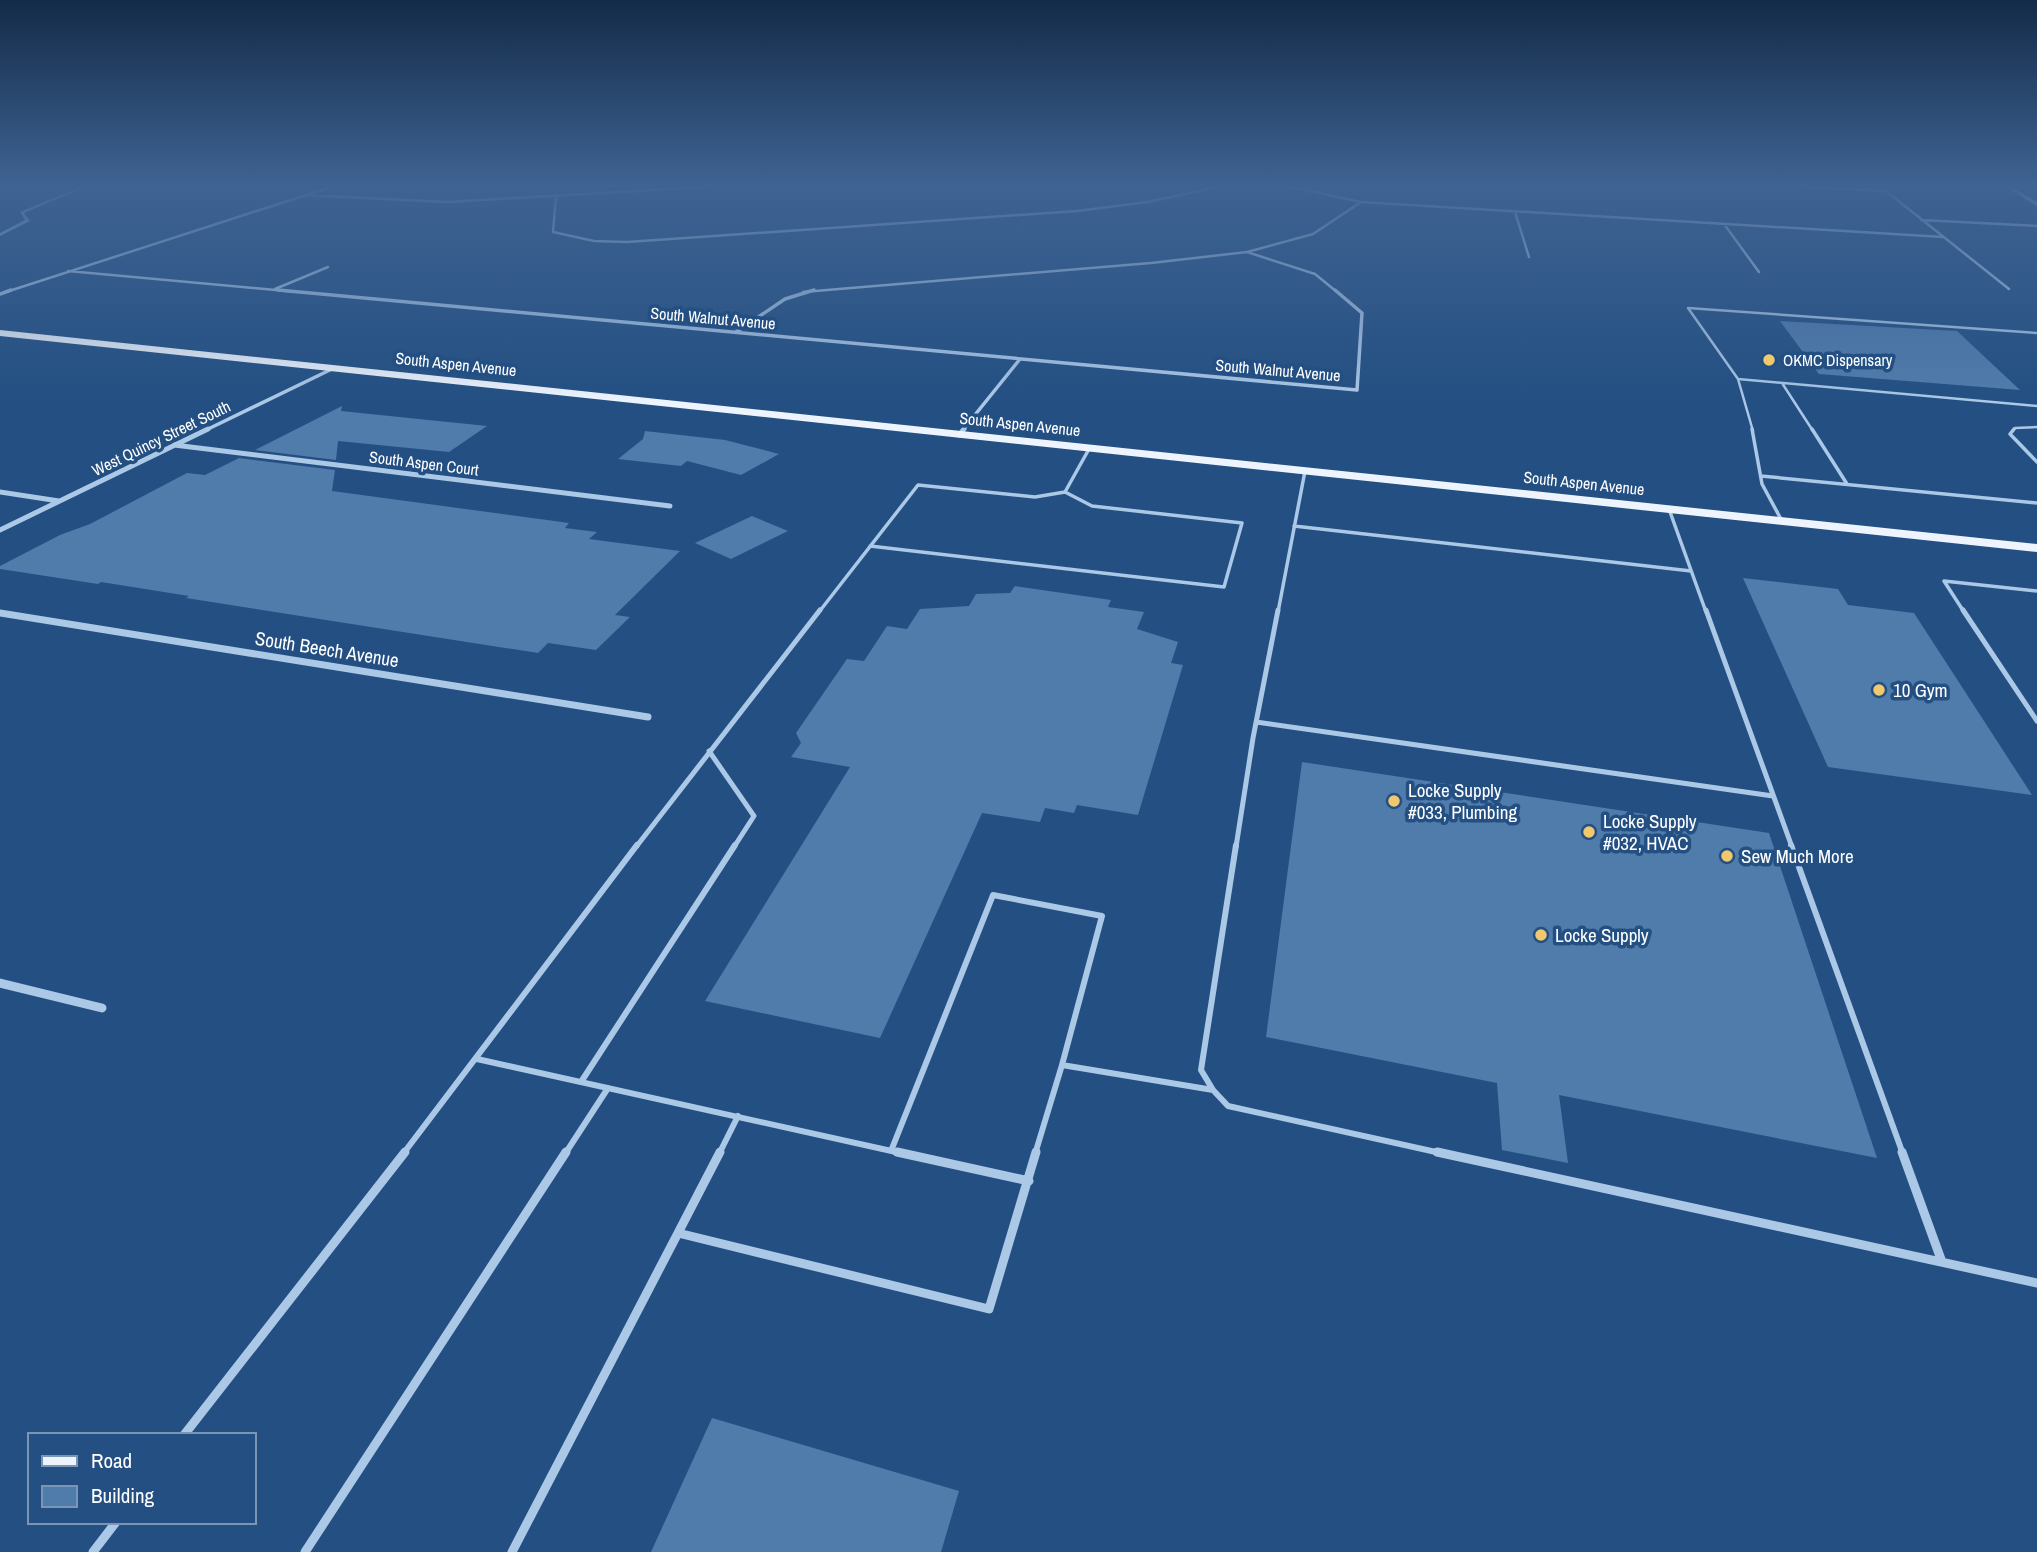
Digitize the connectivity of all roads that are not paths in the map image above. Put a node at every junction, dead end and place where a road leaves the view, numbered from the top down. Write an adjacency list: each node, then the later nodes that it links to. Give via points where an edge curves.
1 (111, 257): 7 (street)
2 (1200, 257): 13 (street, via 806,292 785,299)
3 (1264, 257): 15 (street, South Walnut Avenue, via 1315,274 1362,313 1357,390)
4 (1748, 257): 8 (street)
5 (1969, 257): 9 (street)
6 (328, 267): 10 (street)
7 (68, 271): 10 (street, South Walnut Avenue); 11 (street)
8 (1759, 272)
9 (2009, 289)
10 (272, 290): 13 (street, South Walnut Avenue)
11 (0, 294)
12 (0, 333): 16 (main road, South Aspen Avenue)
13 (736, 333): 15 (street, South Walnut Avenue)
14 (2037, 333): 17 (lane, via 1688,308)
15 (1020, 359): 21 (street)
16 (334, 368): 21 (main road, South Aspen Avenue); 22 (street, West Quincy Street South)
17 (1738, 379): 18 (lane); 26 (lane)
18 (1782, 383): 19 (lane); 27 (lane)
19 (2037, 406)
20 (2037, 427): 24 (lane, via 2015,428 2010,434)
21 (959, 435): 23 (main road, South Aspen Avenue)
22 (174, 445): 31 (street, West Quincy Street South); 33 (street, South Aspen Court)
23 (1089, 449): 25 (main road, South Aspen Avenue); 29 (lane)
24 (2037, 462)
25 (1305, 471): 34 (main road, South Aspen Avenue); 36 (lane)
26 (1761, 476): 27 (lane); 35 (lane)
27 (1847, 485): 32 (lane)
28 (0, 492): 31 (street)
29 (1065, 492): 30 (lane); 38 (lane, via 1092,506 1242,523 1224,587)
30 (1035, 497): 38 (lane, via 918,485)
31 (60, 501): 37 (street, West Quincy Street South)
32 (2037, 503)
33 (670, 506)
34 (1669, 509): 35 (main road, South Aspen Avenue); 40 (lane)
35 (1782, 522): 39 (main road, South Aspen Avenue)
36 (1294, 526): 40 (lane); 45 (lane)
37 (0, 530)
38 (870, 546): 46 (lane)
39 (2037, 548)
40 (1691, 571): 47 (lane)
41 (2037, 592): 44 (lane, via 1944,581)
42 (0, 613): 43 (street, South Beech Avenue)
43 (648, 717)
44 (2037, 721)
45 (1256, 722): 47 (lane); 54 (lane, via 1201,1070)
46 (709, 751): 50 (lane); 52 (lane, via 754,816)
47 (1773, 796): 59 (lane)
48 (0, 983): 49 (street)
49 (102, 1008)
50 (477, 1059): 52 (lane); 61 (lane)
51 (1062, 1065): 54 (lane); 56 (lane, via 1102,916 993,895); 57 (lane)
52 (581, 1082): 53 (lane)
53 (608, 1088): 55 (lane); 64 (lane)
54 (1213, 1090): 59 (lane, via 1228,1106)
55 (738, 1116): 56 (lane); 58 (lane)
56 (891, 1151): 57 (lane)
57 (1029, 1181): 58 (lane, via 989,1309)
58 (678, 1233): 65 (lane)
59 (1942, 1262): 60 (lane)
60 (2037, 1283)
61 (186, 1433)
62 (114, 1524): 63 (lane)
63 (93, 1552)
64 (305, 1552)
65 (512, 1552)

